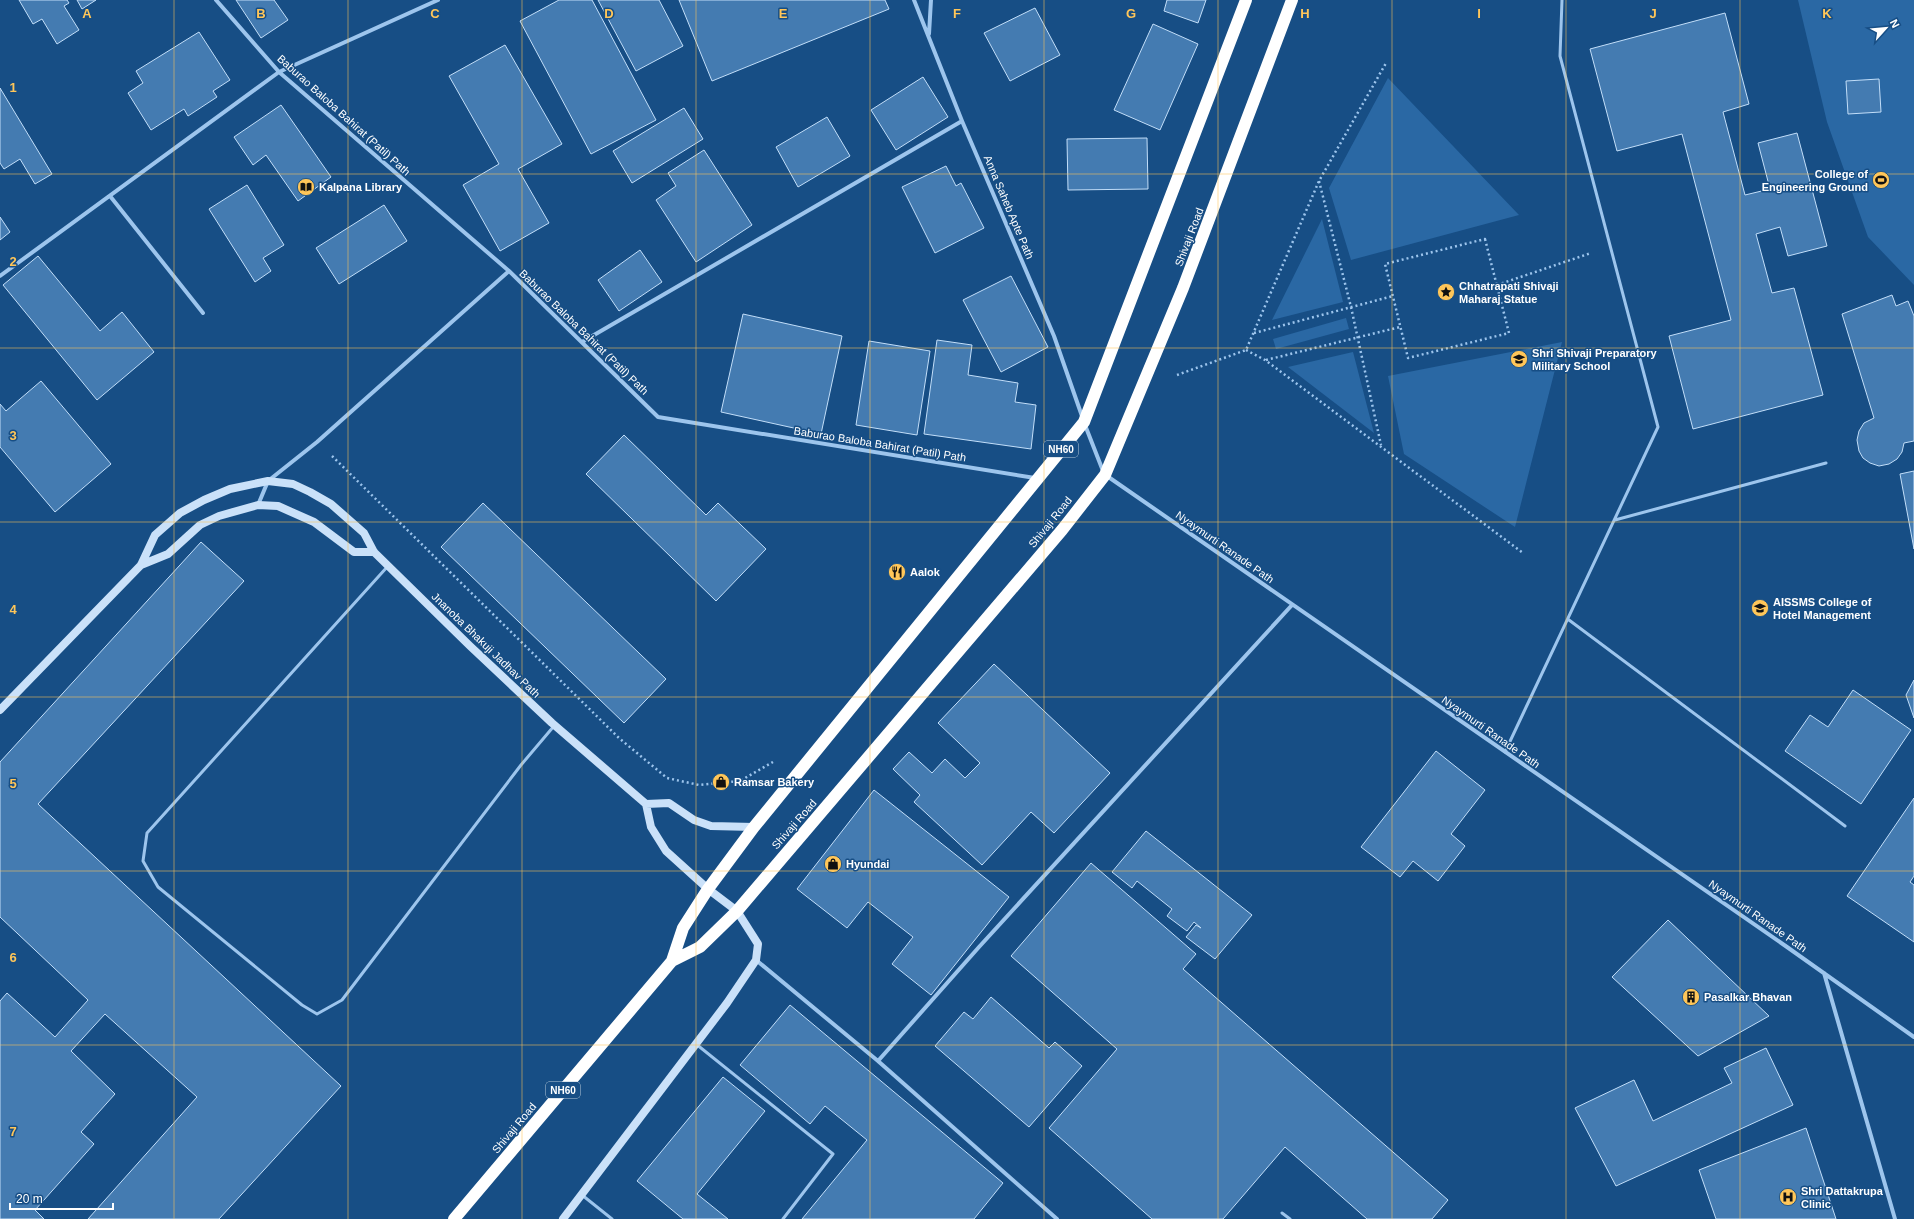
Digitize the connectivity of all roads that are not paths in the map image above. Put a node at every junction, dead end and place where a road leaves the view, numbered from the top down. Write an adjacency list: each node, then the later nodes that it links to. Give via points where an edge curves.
1 (216, 0): 9 (street, Baburao Baloba Bahirat (Patil) Path)
2 (438, 0): 9 (street)
3 (914, 0): 8 (street, Anna Saheb Apte Path)
4 (931, 0): 8 (street)
5 (1246, 0): 16 (highway, Shivaji Road / NH60)
6 (1292, 0): 18 (highway, Shivaji Road / NH60, via 1183,288)
7 (1562, 0): 22 (lane, via 1560,56 1658,427)
8 (928, 36): 10 (street, Anna Saheb Apte Path)
9 (279, 72): 11 (street); 12 (street, Baburao Baloba Bahirat (Patil) Path)
10 (962, 121): 15 (street); 16 (street, Anna Saheb Apte Path, via 1054,336)
11 (110, 196): 13 (street); 14 (street)
12 (509, 271): 15 (street, Baburao Baloba Bahirat (Patil) Path); 20 (street, via 317,442)
13 (0, 276)
14 (203, 313)
15 (582, 342): 19 (street, Baburao Baloba Bahirat (Patil) Path, via 658,418)
16 (1084, 422): 18 (street); 19 (highway, Shivaji Road / NH60)
17 (1826, 463): 22 (lane)
18 (1105, 475): 26 (street, Nyaymurti Ranade Path); 35 (highway, Shivaji Road / NH60, via 1062,530)
19 (1037, 478): 33 (highway, Shivaji Road / NH60)
20 (268, 481): 21 (street); 23 (street, Jnanoba Bhakuji Jadhav Path, via 293,484 331,504 364,533); 24 (street, Jnanoba Bhakuji Jadhav Path, via 230,489 180,513 155,534)
21 (258, 505): 23 (street, via 278,506 314,522 354,552); 24 (street, via 219,516 200,525 168,554)
22 (1615, 520): 27 (lane)
23 (374, 552): 25 (street, Jnanoba Bhakuji Jadhav Path)
24 (141, 565): 28 (street)
25 (388, 565): 29 (street, Jnanoba Bhakuji Jadhav Path); 29 (lane, via 147,834 143,861 158,887 302,1005 317,1014 342,1000 521,765)
26 (1292, 605): 30 (street, Nyaymurti Ranade Path); 41 (street)
27 (1569, 620): 30 (lane); 32 (lane)
28 (0, 710)
29 (555, 725): 31 (street, Jnanoba Bhakuji Jadhav Path)
30 (1505, 752): 38 (street, Nyaymurti Ranade Path)
31 (646, 804): 33 (street, via 669,803 694,820 711,826); 34 (street, via 651,827 666,851)
32 (1845, 826)
33 (754, 827): 34 (highway, Shivaji Road / NH60)
34 (708, 889): 35 (street); 37 (highway, Shivaji Road / NH60, via 683,928)
35 (737, 911): 36 (street, via 758,944); 37 (highway, Shivaji Road / NH60, via 700,947)
36 (756, 960): 40 (street); 41 (street)
37 (672, 961): 44 (highway, Shivaji Road / NH60)
38 (1824, 973): 39 (street, Nyaymurti Ranade Path); 50 (street)
39 (1914, 1037)
40 (696, 1044): 42 (street); 47 (lane, via 833,1154)
41 (878, 1061): 48 (street)
42 (582, 1195): 45 (street); 46 (lane)
43 (1282, 1213): 49 (lane)
44 (454, 1219)
45 (563, 1219)
46 (612, 1219)
47 (784, 1219)
48 (1057, 1219)
49 (1290, 1219)
50 (1895, 1219)

